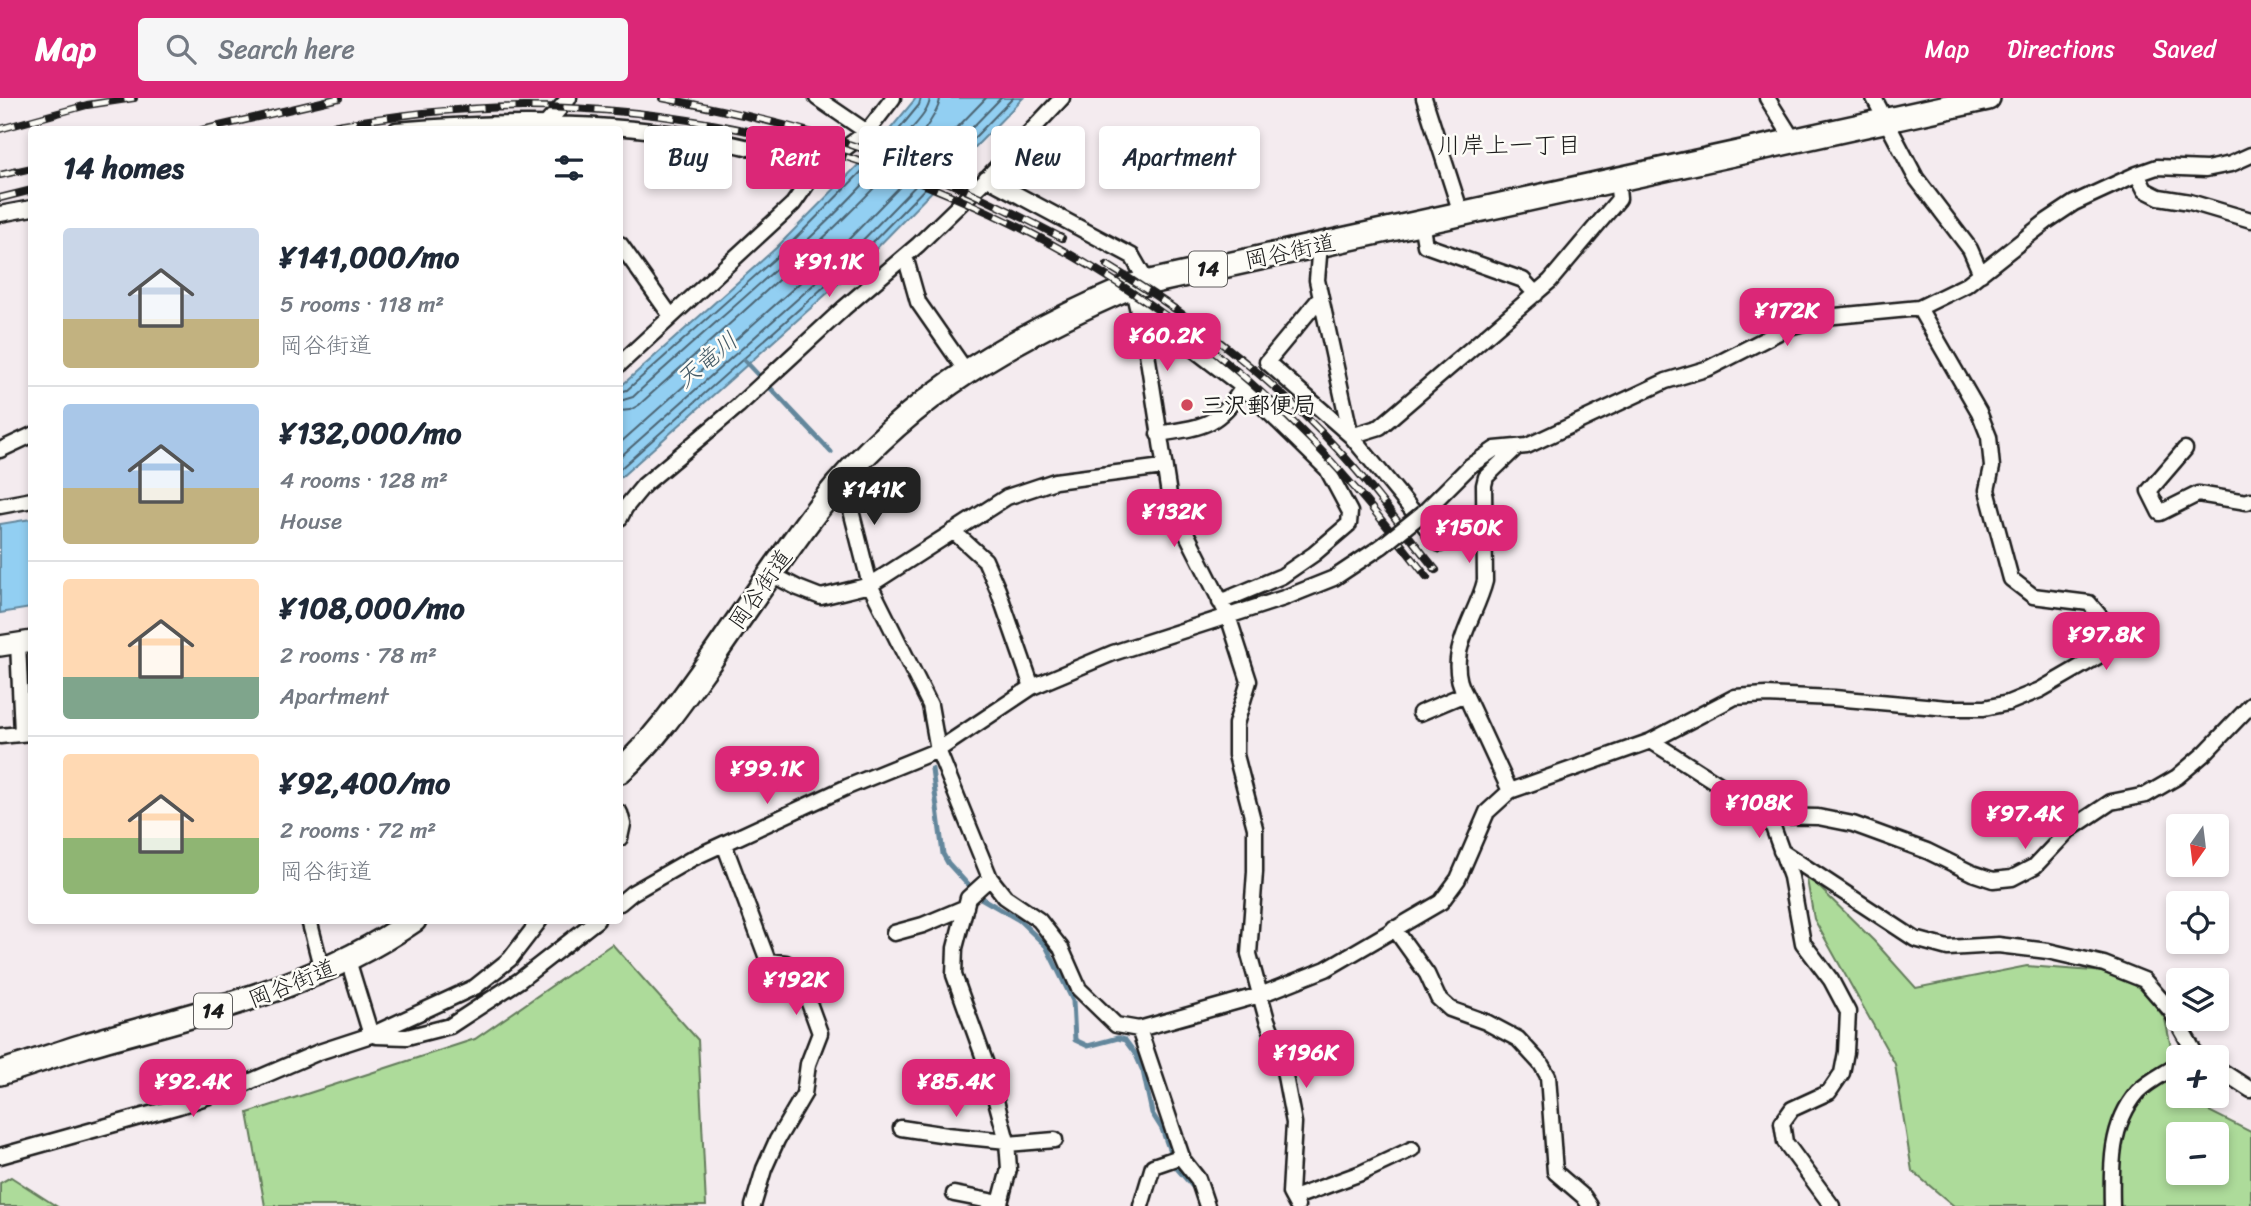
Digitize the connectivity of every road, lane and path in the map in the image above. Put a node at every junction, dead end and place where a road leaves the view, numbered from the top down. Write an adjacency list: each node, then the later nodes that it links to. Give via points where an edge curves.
1 (569, 98): 10 (street)
2 (817, 98): 12 (street)
3 (893, 98): 11 (street)
4 (1062, 98): 18 (street)
5 (1424, 98): 22 (street)
6 (1767, 98): 14 (street)
7 (1874, 98): 9 (street)
8 (1987, 98): 9 (main road, 岡谷街道 / 14)
9 (1886, 121): 14 (main road, 岡谷街道 / 14); 29 (street, via 1916,178 1970,249)
10 (547, 126)
11 (872, 126)
12 (859, 127)
13 (623, 130): 15 (street)
14 (1794, 141): 19 (main road, 岡谷街道 / 14)
15 (746, 149)
16 (2251, 155): 17 (street, via 2206,169 2157,167)
17 (2137, 174): 24 (street, via 2145,190 2159,197); 29 (street, via 2074,203)
18 (986, 178): 28 (street); 30 (street, via 1132,256)
19 (1617, 178): 22 (main road, 岡谷街道 / 14); 31 (street, via 1619,200)
20 (803, 189): 34 (street, via 793,204)
21 (28, 209): 23 (street)
22 (1461, 213): 25 (main road, 岡谷街道 / 14)
23 (0, 214)
24 (2251, 220)
25 (1421, 222): 26 (main road, 岡谷街道 / 14); 31 (street, via 1425,245 1523,280)
26 (1320, 244): 30 (main road, 岡谷街道 / 14); 32 (street, via 1317,280)
27 (623, 248): 34 (street)
28 (905, 256): 36 (street, via 918,302); 49 (street, via 644,485)
29 (1981, 274): 33 (street)
30 (1138, 291): 36 (main road, 岡谷街道 / 14, via 1010,344); 37 (street); 38 (street)
31 (1536, 294): 39 (street, via 1380,428)
32 (1321, 297): 39 (street); 39 (street, via 1267,362)
33 (1919, 308): 41 (street, via 1825,317 1789,327 1709,368 1666,381); 63 (street, via 1989,437 1992,467 1987,490 2011,579 2033,596 2089,603 2112,631 2109,642 2096,657 2008,703 1948,708 1766,695 1735,697)
34 (671, 316): 35 (street)
35 (623, 361)
36 (966, 371): 45 (main road, 岡谷街道 / 14, via 912,411)
37 (1243, 387): 38 (street, via 1229,409 1205,426); 54 (street, via 1326,469 1350,512 1349,523 1282,576)
38 (1158, 434): 44 (street)
39 (1351, 436): 51 (street)
40 (28, 437): 43 (street)
41 (1517, 447): 55 (street, bridge, via 1495,449 1470,466 1423,513 1335,578); 58 (street, via 1486,477 1484,485 1485,581 1466,627 1457,667 1457,680)
42 (2185, 449): 46 (street, via 2149,491 2160,513 2199,494)
43 (0, 450)
44 (1163, 467): 50 (street, via 1055,481 1007,496); 54 (street, via 1170,501)
45 (843, 479): 52 (main road, 岡谷街道 / 14); 53 (street)
46 (2251, 500)
47 (28, 501): 48 (street)
48 (0, 506)
49 (623, 514)
50 (953, 531): 53 (street); 57 (street, via 985,560)
51 (1440, 544)
52 (771, 574): 53 (street, via 821,597); 65 (main road, 岡谷街道 / 14, via 669,719)
53 (870, 585): 64 (street, via 930,705)
54 (1220, 601): 55 (street)
55 (1228, 616): 57 (street, via 1113,653); 81 (street, via 1249,681 1236,724 1236,755 1255,828 1249,954)
56 (16, 643): 61 (street)
57 (1032, 687): 64 (street)
58 (1465, 694): 60 (street); 66 (street)
59 (2251, 705): 67 (street, via 2177,778 2146,795 2111,802 2069,830 2035,866 2011,878 1993,880 1972,873 1853,824 1818,817)
60 (1420, 713)
61 (27, 733): 62 (street)
62 (0, 736)
63 (1651, 741): 66 (street); 67 (street)
64 (938, 750): 68 (street); 70 (street)
65 (623, 768)
66 (1510, 791): 77 (street, via 1487,812 1458,879 1441,902)
67 (1769, 817): 69 (street)
68 (724, 844): 71 (street); 97 (street, via 768,961 797,970 820,1033 804,1094 777,1140)
69 (1781, 851): 84 (street, via 1915,939 1948,948 1998,945 2048,951 2104,964 2144,980 2171,1011); 101 (street, via 1791,877 1803,943 1832,980 1848,1012 1842,1073 1829,1092 1792,1109 1782,1123 1785,1142)
70 (990, 878): 72 (street, via 968,898); 82 (street, via 1005,897 1039,919 1062,948 1079,989 1116,1025)
71 (623, 901)
72 (965, 907): 78 (street); 91 (street, via 954,975 986,1064)
73 (310, 924): 80 (street)
74 (407, 924): 79 (main road, 岡谷街道 / 14)
75 (537, 924): 83 (street, via 510,959 475,987)
76 (592, 924): 83 (street, via 520,980 450,1026 407,1037)
77 (1394, 928): 81 (street, via 1326,969); 100 (street, via 1438,998 1450,1009 1518,1039 1541,1064 1548,1076 1555,1172)
78 (894, 933)
79 (348, 960): 80 (main road, 岡谷街道 / 14); 83 (street)
80 (322, 970): 85 (main road, 岡谷街道 / 14, via 235,1005)
81 (1259, 995): 82 (street); 96 (street, via 1282,1055 1294,1123 1290,1193)
82 (1139, 1029): 94 (street)
83 (371, 1035): 93 (street, via 178,1106)
84 (2189, 1045)
85 (0, 1073)
86 (2166, 1073): 102 (street, via 2139,1091 2120,1121 2110,1163)
87 (2229, 1076): 88 (street)
88 (2251, 1090)
89 (901, 1128): 91 (street)
90 (1055, 1140): 91 (street)
91 (1007, 1143): 95 (street, via 1009,1169 1000,1203)
92 (1412, 1149): 96 (street)
93 (0, 1156)
94 (1182, 1156): 98 (street, via 1153,1166); 99 (street, via 1198,1179)
95 (954, 1194)
96 (1295, 1202)
97 (753, 1206)
98 (1141, 1206)
99 (1208, 1206)
100 (1591, 1206)
101 (1832, 1206)
102 (2112, 1206)

